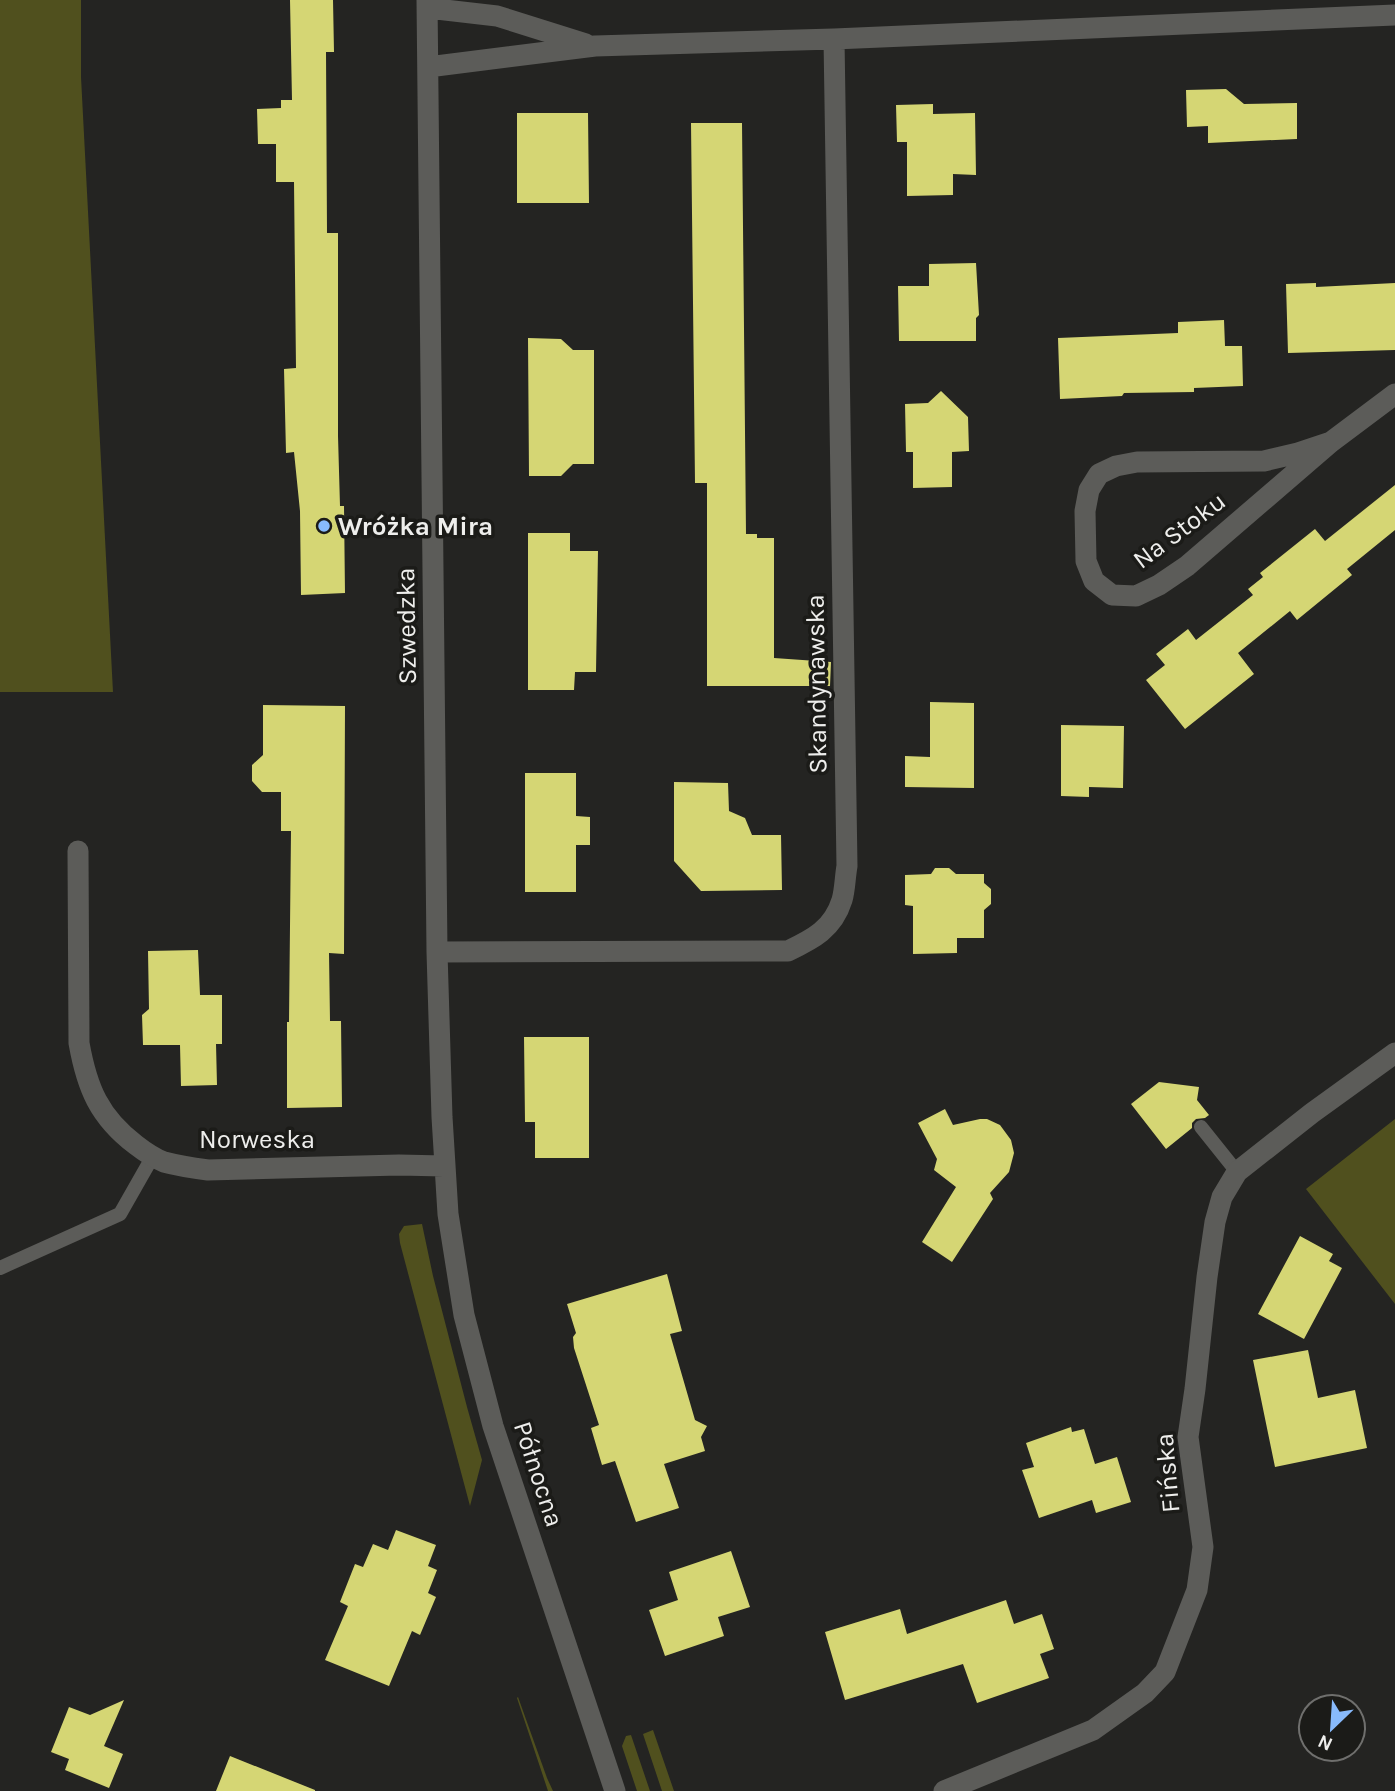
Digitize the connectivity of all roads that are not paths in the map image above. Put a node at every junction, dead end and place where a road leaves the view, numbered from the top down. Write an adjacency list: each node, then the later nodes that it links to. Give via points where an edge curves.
1 (428, 4): 4 (street, via 497,16); 5 (street, Szwedzka)
2 (1395, 15): 3 (street)
3 (834, 39): 4 (street); 9 (street, Skandynawska, via 846,853 842,899 831,922 815,938 788,951)
4 (595, 46): 5 (street)
5 (428, 67): 9 (street, Szwedzka)
6 (1395, 394): 7 (street, Na Stoku)
7 (1331, 442): 7 (street, Na Stoku, via 1264,461 1138,462 1099,474 1089,490 1085,511 1086,561 1094,581 1112,595 1136,596 1159,585)
8 (78, 851): 12 (street, Norweska, via 79,1043 85,1074 109,1120)
9 (437, 952): 13 (street, Szwedzka)
10 (1395, 1053): 14 (street, Fińska)
11 (1201, 1127): 14 (lane)
12 (153, 1156): 13 (street, Norweska, via 208,1170); 15 (lane, via 120,1214)
13 (444, 1166): 16 (street, Północna, via 457,1278 481,1384)
14 (1237, 1172): 17 (street, Fińska, via 1222,1197 1215,1222 1188,1437 1203,1547 1197,1590 1165,1672 1145,1693 1093,1730)
15 (0, 1268)
16 (615, 1791)
17 (944, 1791)

